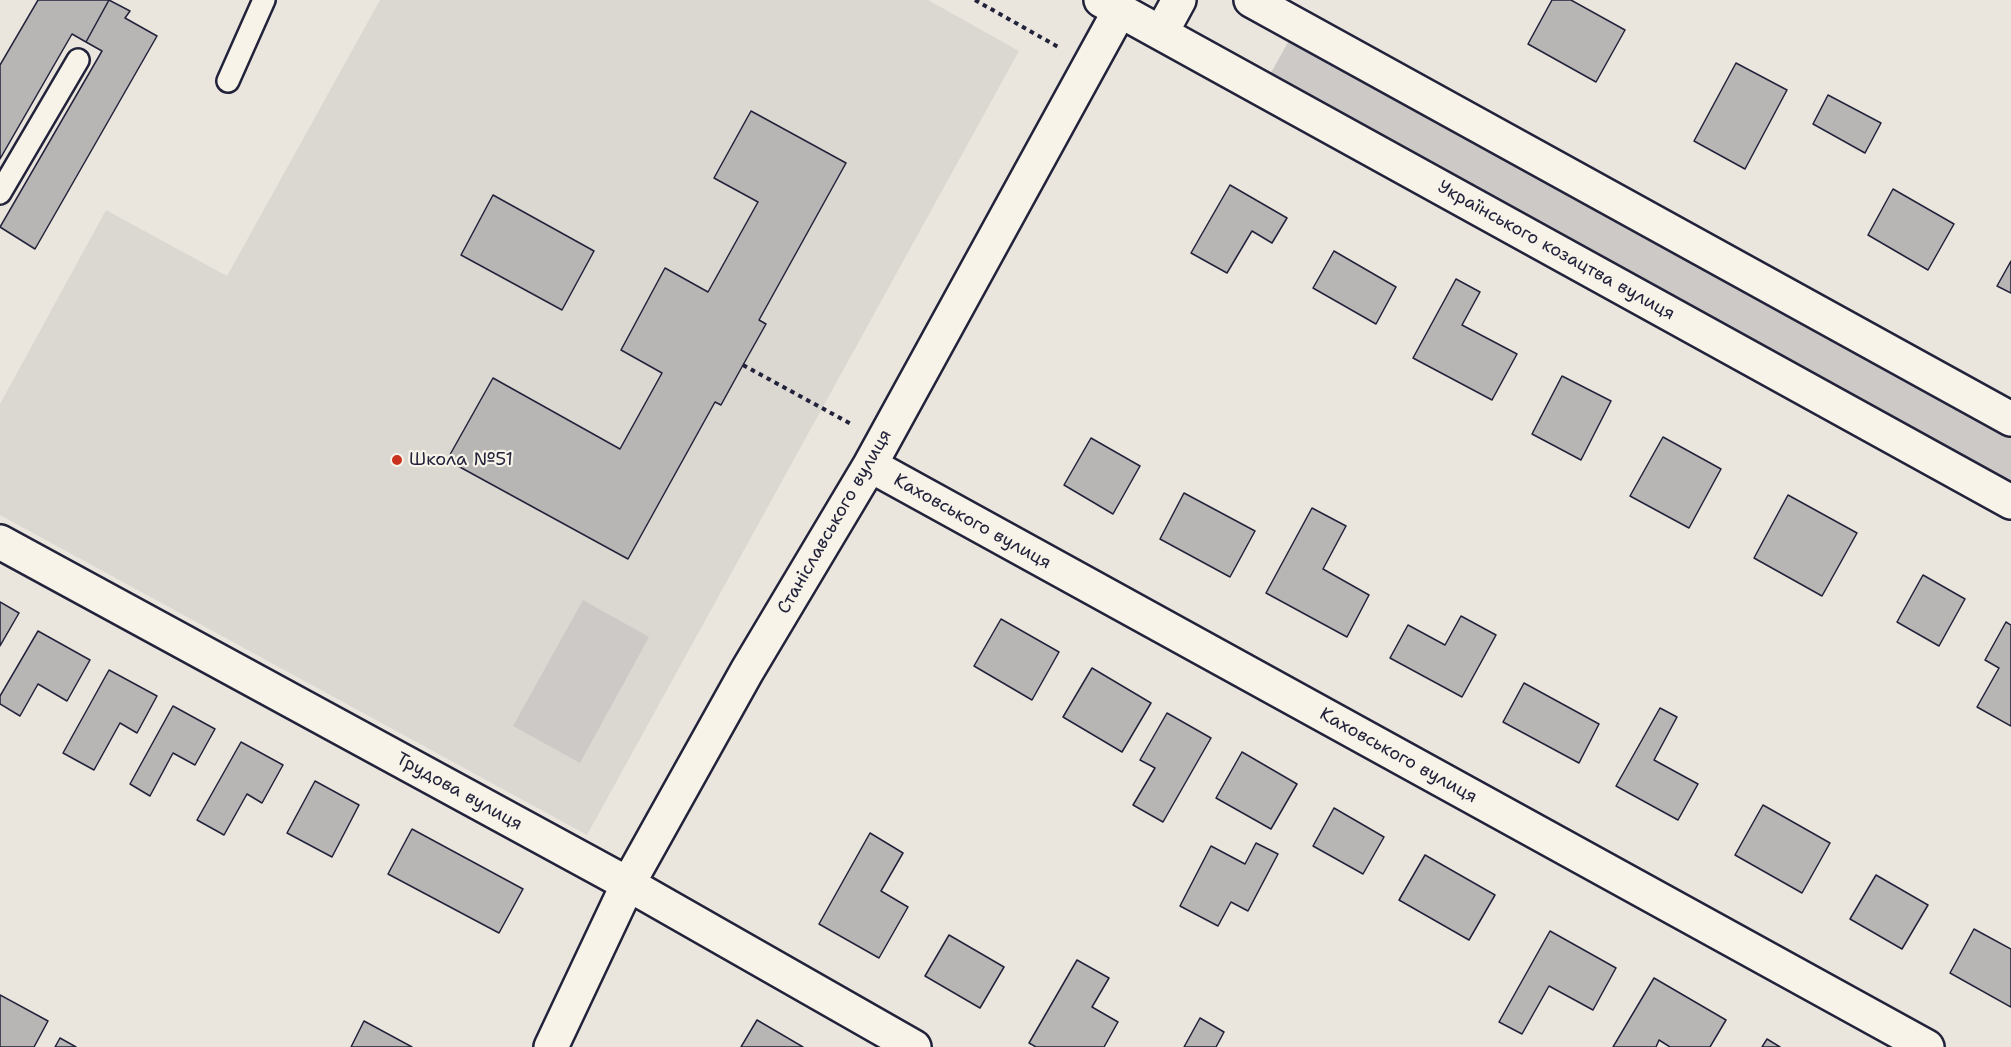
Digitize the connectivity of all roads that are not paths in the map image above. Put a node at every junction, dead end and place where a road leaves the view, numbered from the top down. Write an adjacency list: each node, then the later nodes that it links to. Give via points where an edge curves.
1 (264, 0): 7 (lane)
2 (1179, 0): 5 (street)
3 (1251, 0): 9 (street)
4 (1116, 3): 5 (street, Українського козацтва вулиця); 10 (street, Станіславського вулиця)
5 (1161, 33): 11 (street, Українського козацтва вулиця)
6 (78, 60): 8 (lane)
7 (228, 81)
8 (0, 193)
9 (2011, 419)
10 (876, 453): 13 (street, Станіславського вулиця, via 747,671); 16 (street, Каховського вулиця)
11 (2011, 502)
12 (0, 542): 13 (street, Трудова вулиця)
13 (628, 884): 14 (street, Станіславського вулиця); 15 (street, Трудова вулиця)
14 (551, 1047)
15 (914, 1047)
16 (1927, 1047)

